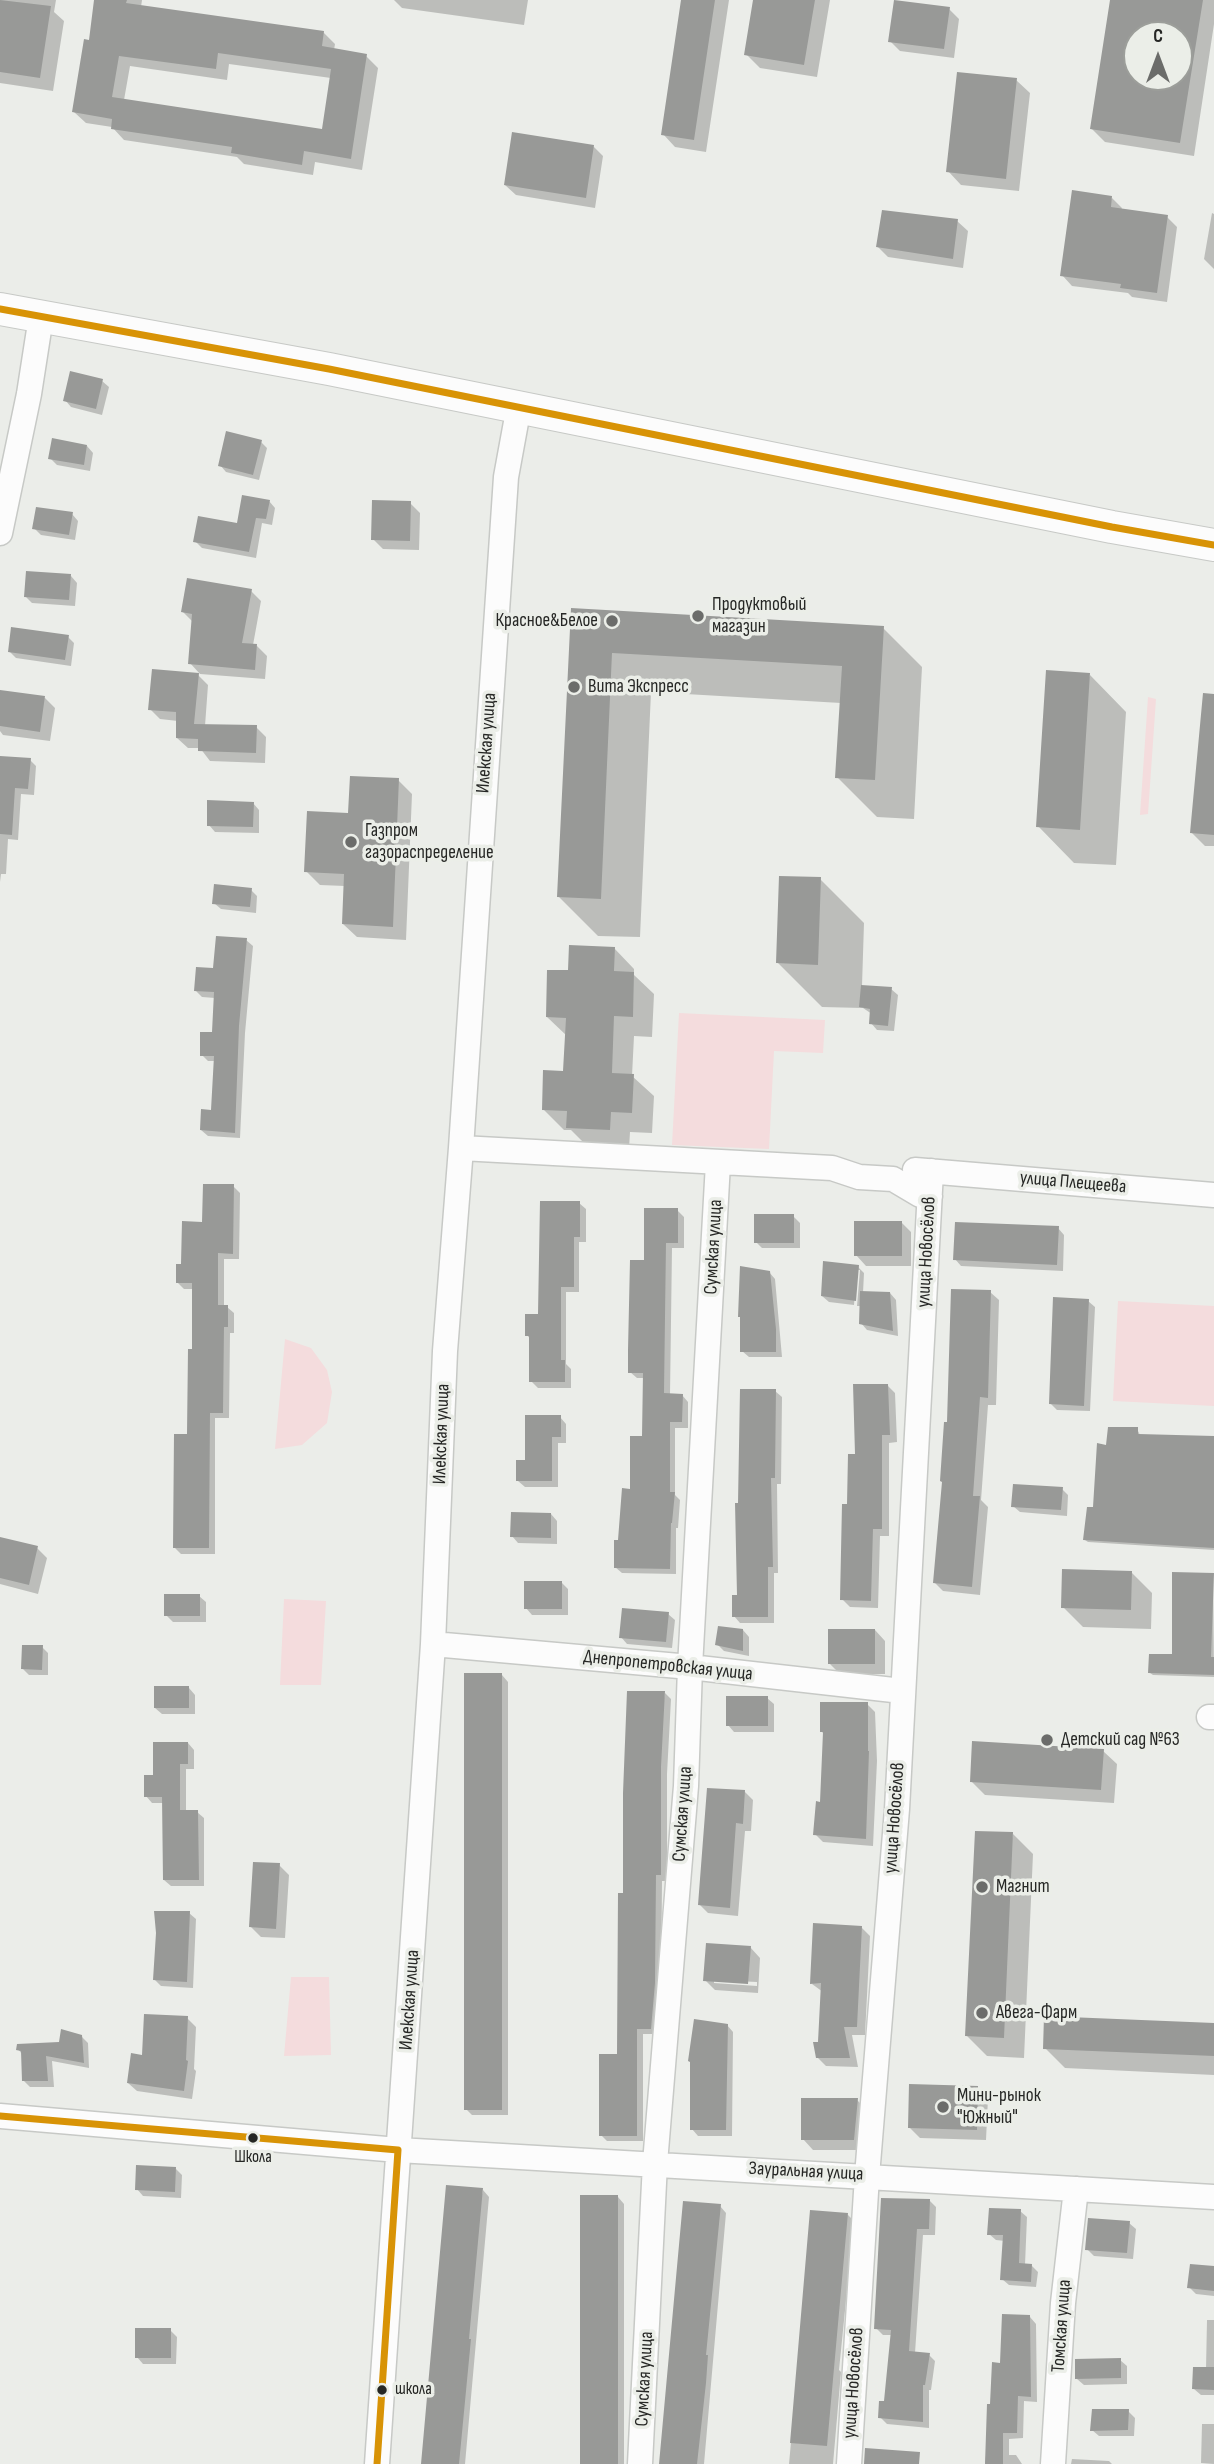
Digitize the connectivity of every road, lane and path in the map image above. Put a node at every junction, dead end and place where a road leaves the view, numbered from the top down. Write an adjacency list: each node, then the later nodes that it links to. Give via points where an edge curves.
1 (0, 309): 2 (main road)
2 (41, 317): 3 (main road); 4 (street)
3 (519, 406): 5 (main road); 6 (street, Илекская улица, via 505,490)
4 (0, 533)
5 (1214, 545)
6 (461, 1148): 7 (street); 12 (street, Илекская улица, via 445,1351)
7 (718, 1163): 9 (street, via 832,1168 859,1177); 13 (street, Сумская улица)
8 (931, 1171): 9 (street, улица Плещеева, via 912,1170); 10 (street, улица Плещеева); 11 (street, улица Новосёлов)
9 (893, 1179): 11 (street)
10 (1214, 1195)
11 (930, 1196): 14 (street, улица Новосёлов)
12 (433, 1644): 13 (street, Днепропетровская улица); 16 (street, Илекская улица)
13 (690, 1667): 14 (street, Днепропетровская улица); 17 (street, Сумская улица, via 686,1786)
14 (902, 1691): 18 (street, улица Новосёлов, via 897,1809)
15 (0, 2116): 16 (street, Зауральная улица)
16 (398, 2150): 17 (street, Зауральная улица); 21 (street, Илекская улица)
17 (655, 2163): 18 (street, Зауральная улица); 22 (street, Сумская улица)
18 (867, 2176): 19 (street, Зауральная улица); 23 (street, улица Новосёлов)
19 (1076, 2189): 20 (street, Зауральная улица); 24 (street, Томская улица)
20 (1214, 2197)
21 (377, 2464)
22 (640, 2464)
23 (849, 2464)
24 (1053, 2464)

